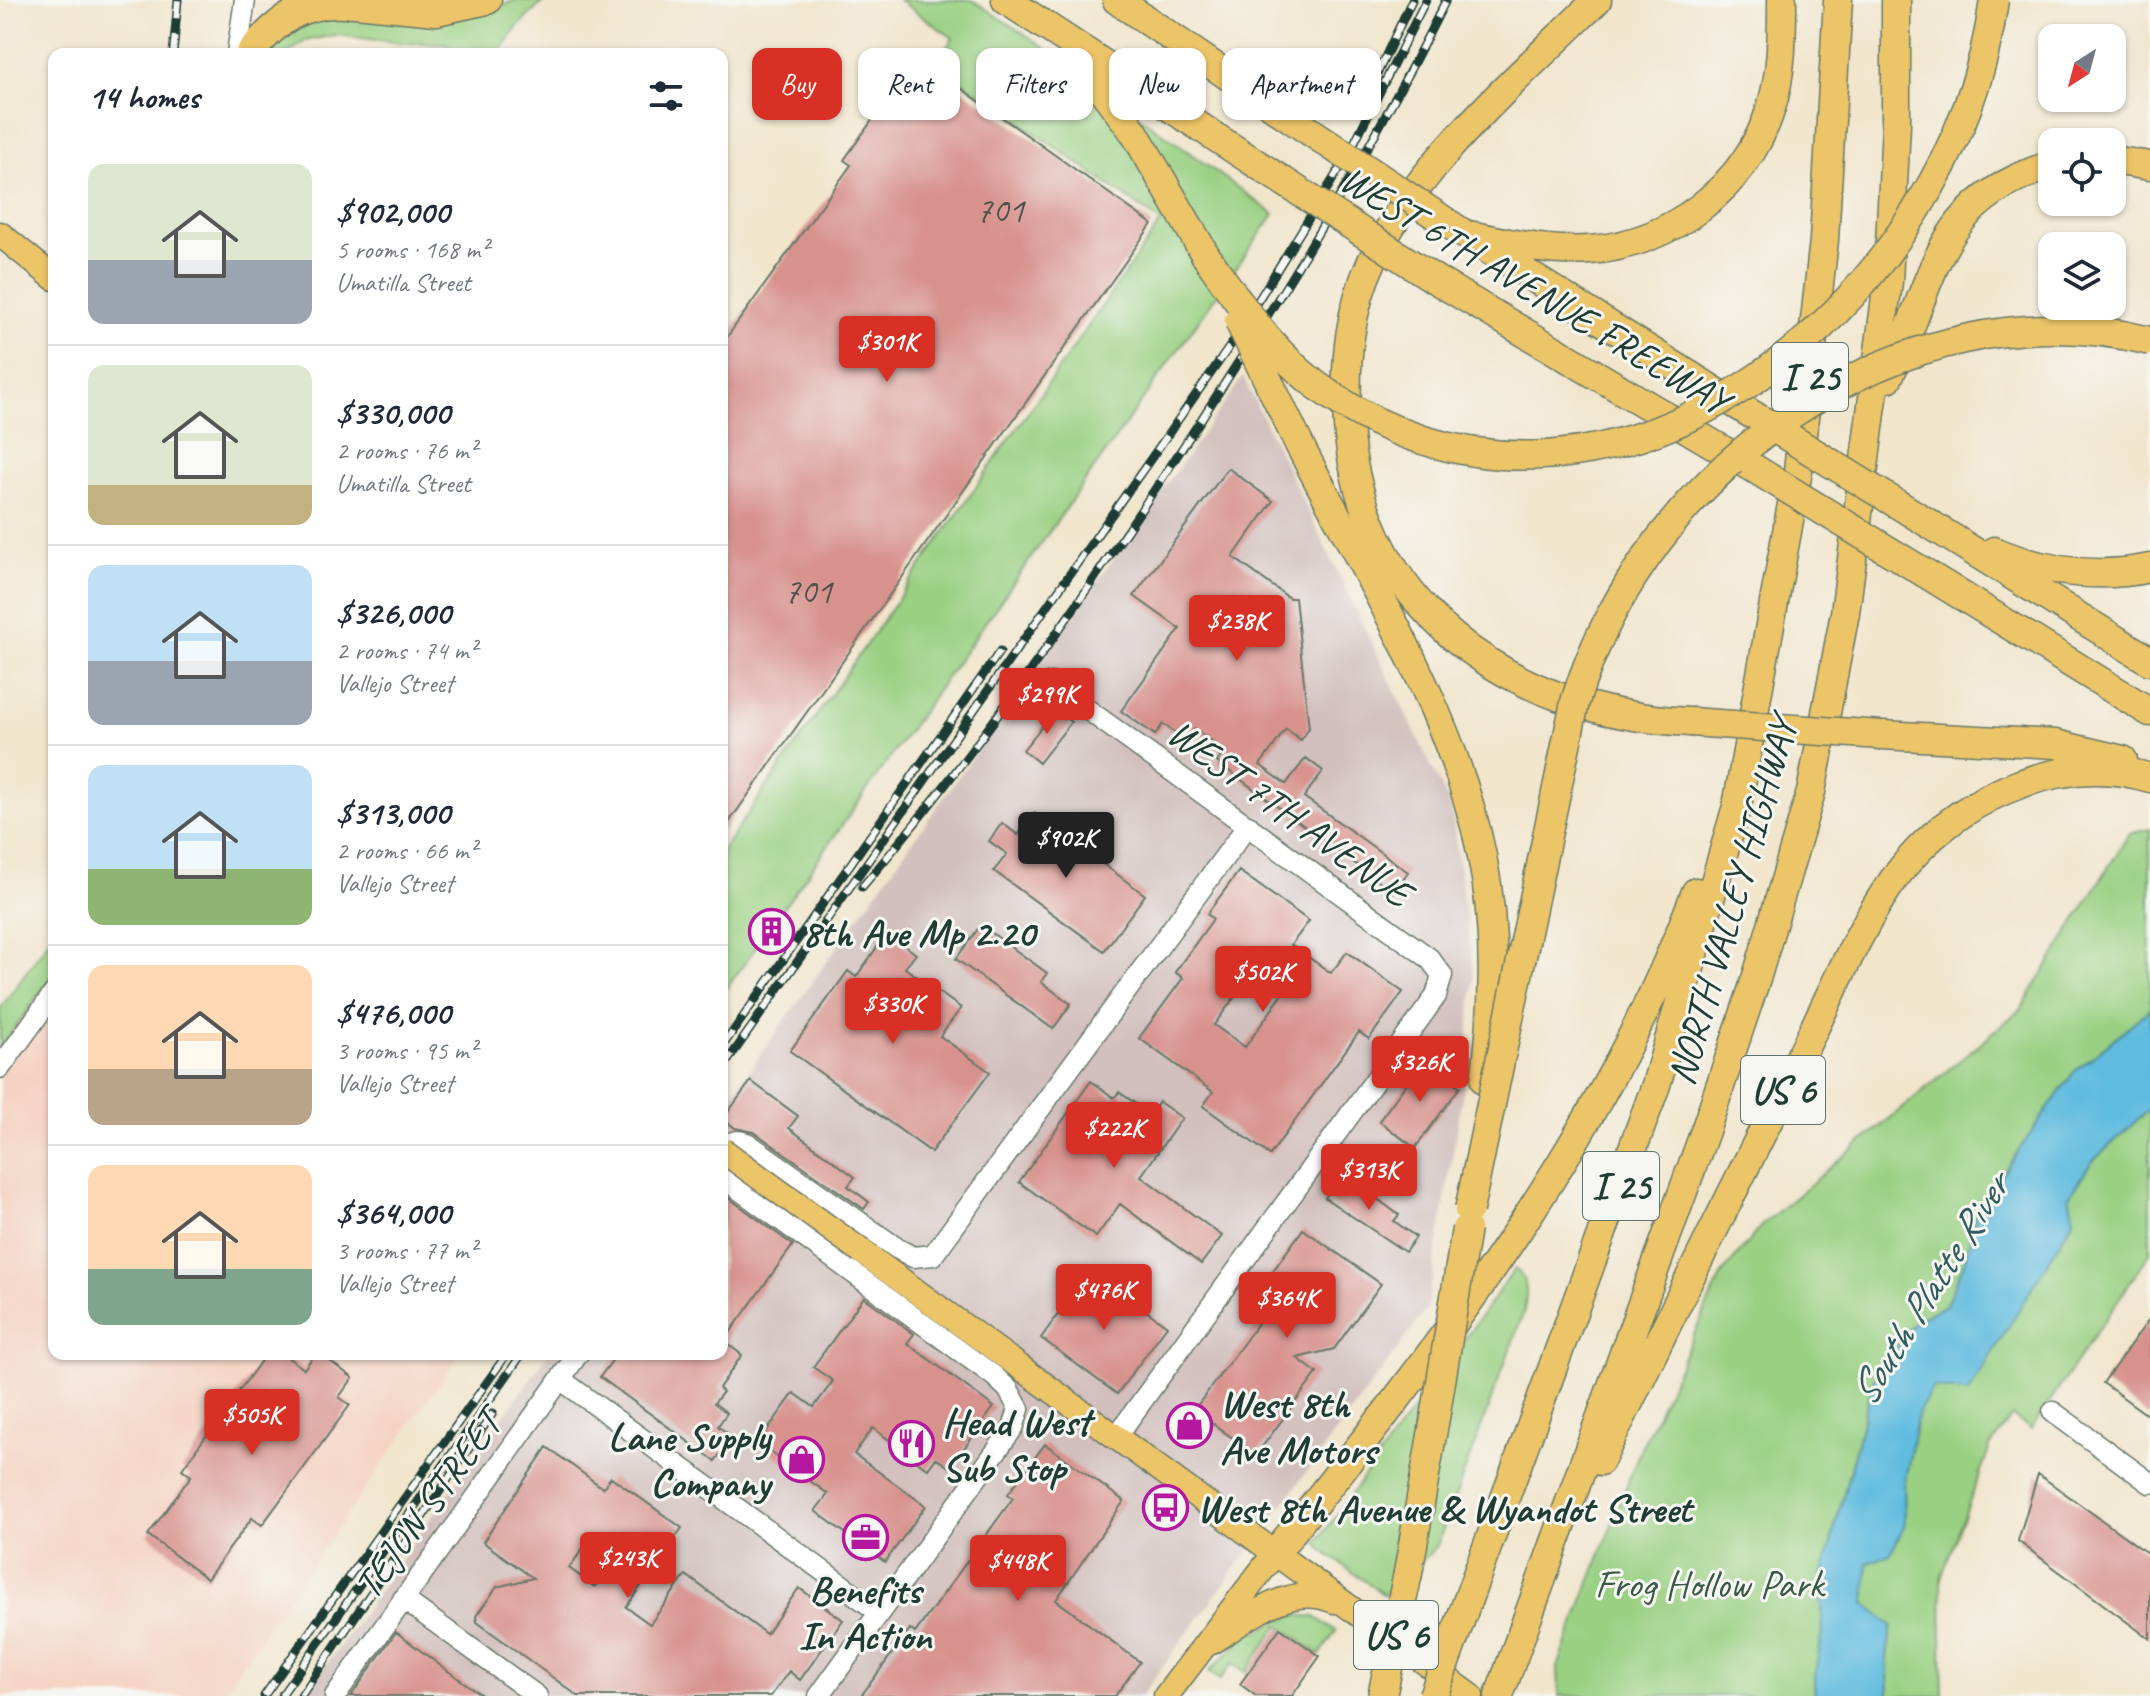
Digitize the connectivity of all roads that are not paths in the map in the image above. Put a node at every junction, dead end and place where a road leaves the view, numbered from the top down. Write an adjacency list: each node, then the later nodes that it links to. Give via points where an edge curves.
1 (245, 0): 13 (street)
2 (325, 0): 11 (highway)
3 (487, 0): 11 (highway, via 436,11)
4 (1006, 0): 12 (highway, WEST 6TH AVENUE FREEWAY)
5 (1117, 0): 19 (highway, WEST 6TH AVENUE FREEWAY, bridge)
6 (1597, 0): 30 (highway, bridge, via 1446,154 1370,265 1351,328 1351,448 1365,507 1395,570 1426,611 1495,667 1557,698 1612,714 2056,744 2100,752)
7 (1782, 0): 19 (highway, via 1780,63 1768,117 1735,173 1694,213 1651,237 1589,250 1548,249)
8 (1838, 0): 29 (highway, NORTH VALLEY HIGHWAY / I 25, via 1833,133 1810,371 1784,563)
9 (1896, 0): 23 (highway, NORTH VALLEY HIGHWAY / I 25, via 1893,202)
10 (1994, 0): 20 (highway, bridge, via 1976,85 1952,148 1910,221 1866,281 1809,339 1764,375 1696,413 1620,443 1565,455 1508,455 1450,446 1394,429 1327,393 1286,359)
11 (372, 6): 14 (highway, via 328,3 292,14)
12 (1064, 38): 20 (highway, via 1120,111); 28 (highway, WEST 6TH AVENUE FREEWAY, bridge, via 1436,280)
13 (238, 48)
14 (255, 48)
15 (2126, 162): 16 (highway)
16 (2150, 166)
17 (2038, 171): 23 (highway, via 2005,186 1960,219 1933,262 1907,340)
18 (0, 234): 21 (main road)
19 (1464, 234): 24 (highway, WEST 6TH AVENUE FREEWAY, bridge)
20 (1206, 256): 38 (highway, bridge, via 1434,709 1471,811 1489,898 1493,981)
21 (48, 273)
22 (2150, 341): 38 (highway, US 6, bridge, via 2076,329 2015,331 1956,342 1893,363 1836,388 1763,434 1666,531 1613,611 1575,702)
23 (1873, 407): 45 (highway, NORTH VALLEY HIGHWAY / I 25, via 1843,628 1795,852 1705,1131)
24 (1933, 526): 25 (highway, via 2057,570 2102,574); 26 (highway, WEST 6TH AVENUE FREEWAY)
25 (2150, 568)
26 (2150, 661)
27 (1051, 683): 32 (street, WEST 7TH AVENUE)
28 (2150, 712)
29 (1749, 750): 44 (highway, via 1677,944 1570,1153 1410,1382); 55 (highway, NORTH VALLEY HIGHWAY / I 25, bridge, via 1725,857 1656,1085)
30 (2150, 771)
31 (2150, 778): 45 (highway, US 6, via 2076,770 2022,783 1948,824 1901,870 1731,1192)
32 (1248, 825): 35 (street, via 938,1250 920,1258 898,1249 747,1143 738,1139); 42 (street, WEST 7TH AVENUE, via 1429,958 1442,975 1436,996)
33 (48, 1001): 34 (street)
34 (0, 1068)
35 (728, 1144)
36 (728, 1156): 42 (main road, bridge)
37 (728, 1181): 48 (street, via 994,1376 1017,1400 1019,1418 1013,1428)
38 (1469, 1210): 54 (highway, US 6, bridge)
39 (574, 1360): 40 (street, TEJON STREET)
40 (560, 1379): 46 (street, TEJON STREET); 48 (street)
41 (2053, 1412): 43 (street)
42 (1116, 1437): 44 (main road)
43 (2150, 1483)
44 (1275, 1553): 47 (main road); 49 (main road)
45 (1548, 1566): 57 (highway, NORTH VALLEY HIGHWAY / I 25)
46 (403, 1599): 50 (street, TEJON STREET); 51 (street)
47 (1352, 1609): 49 (main road, via 1312,1595 1285,1599); 56 (main road)
48 (879, 1612): 52 (street)
49 (1197, 1653): 53 (main road)
50 (335, 1696)
51 (537, 1696)
52 (819, 1696)
53 (1166, 1696)
54 (1382, 1696)
55 (1433, 1696)
56 (1471, 1696)
57 (1499, 1696)

